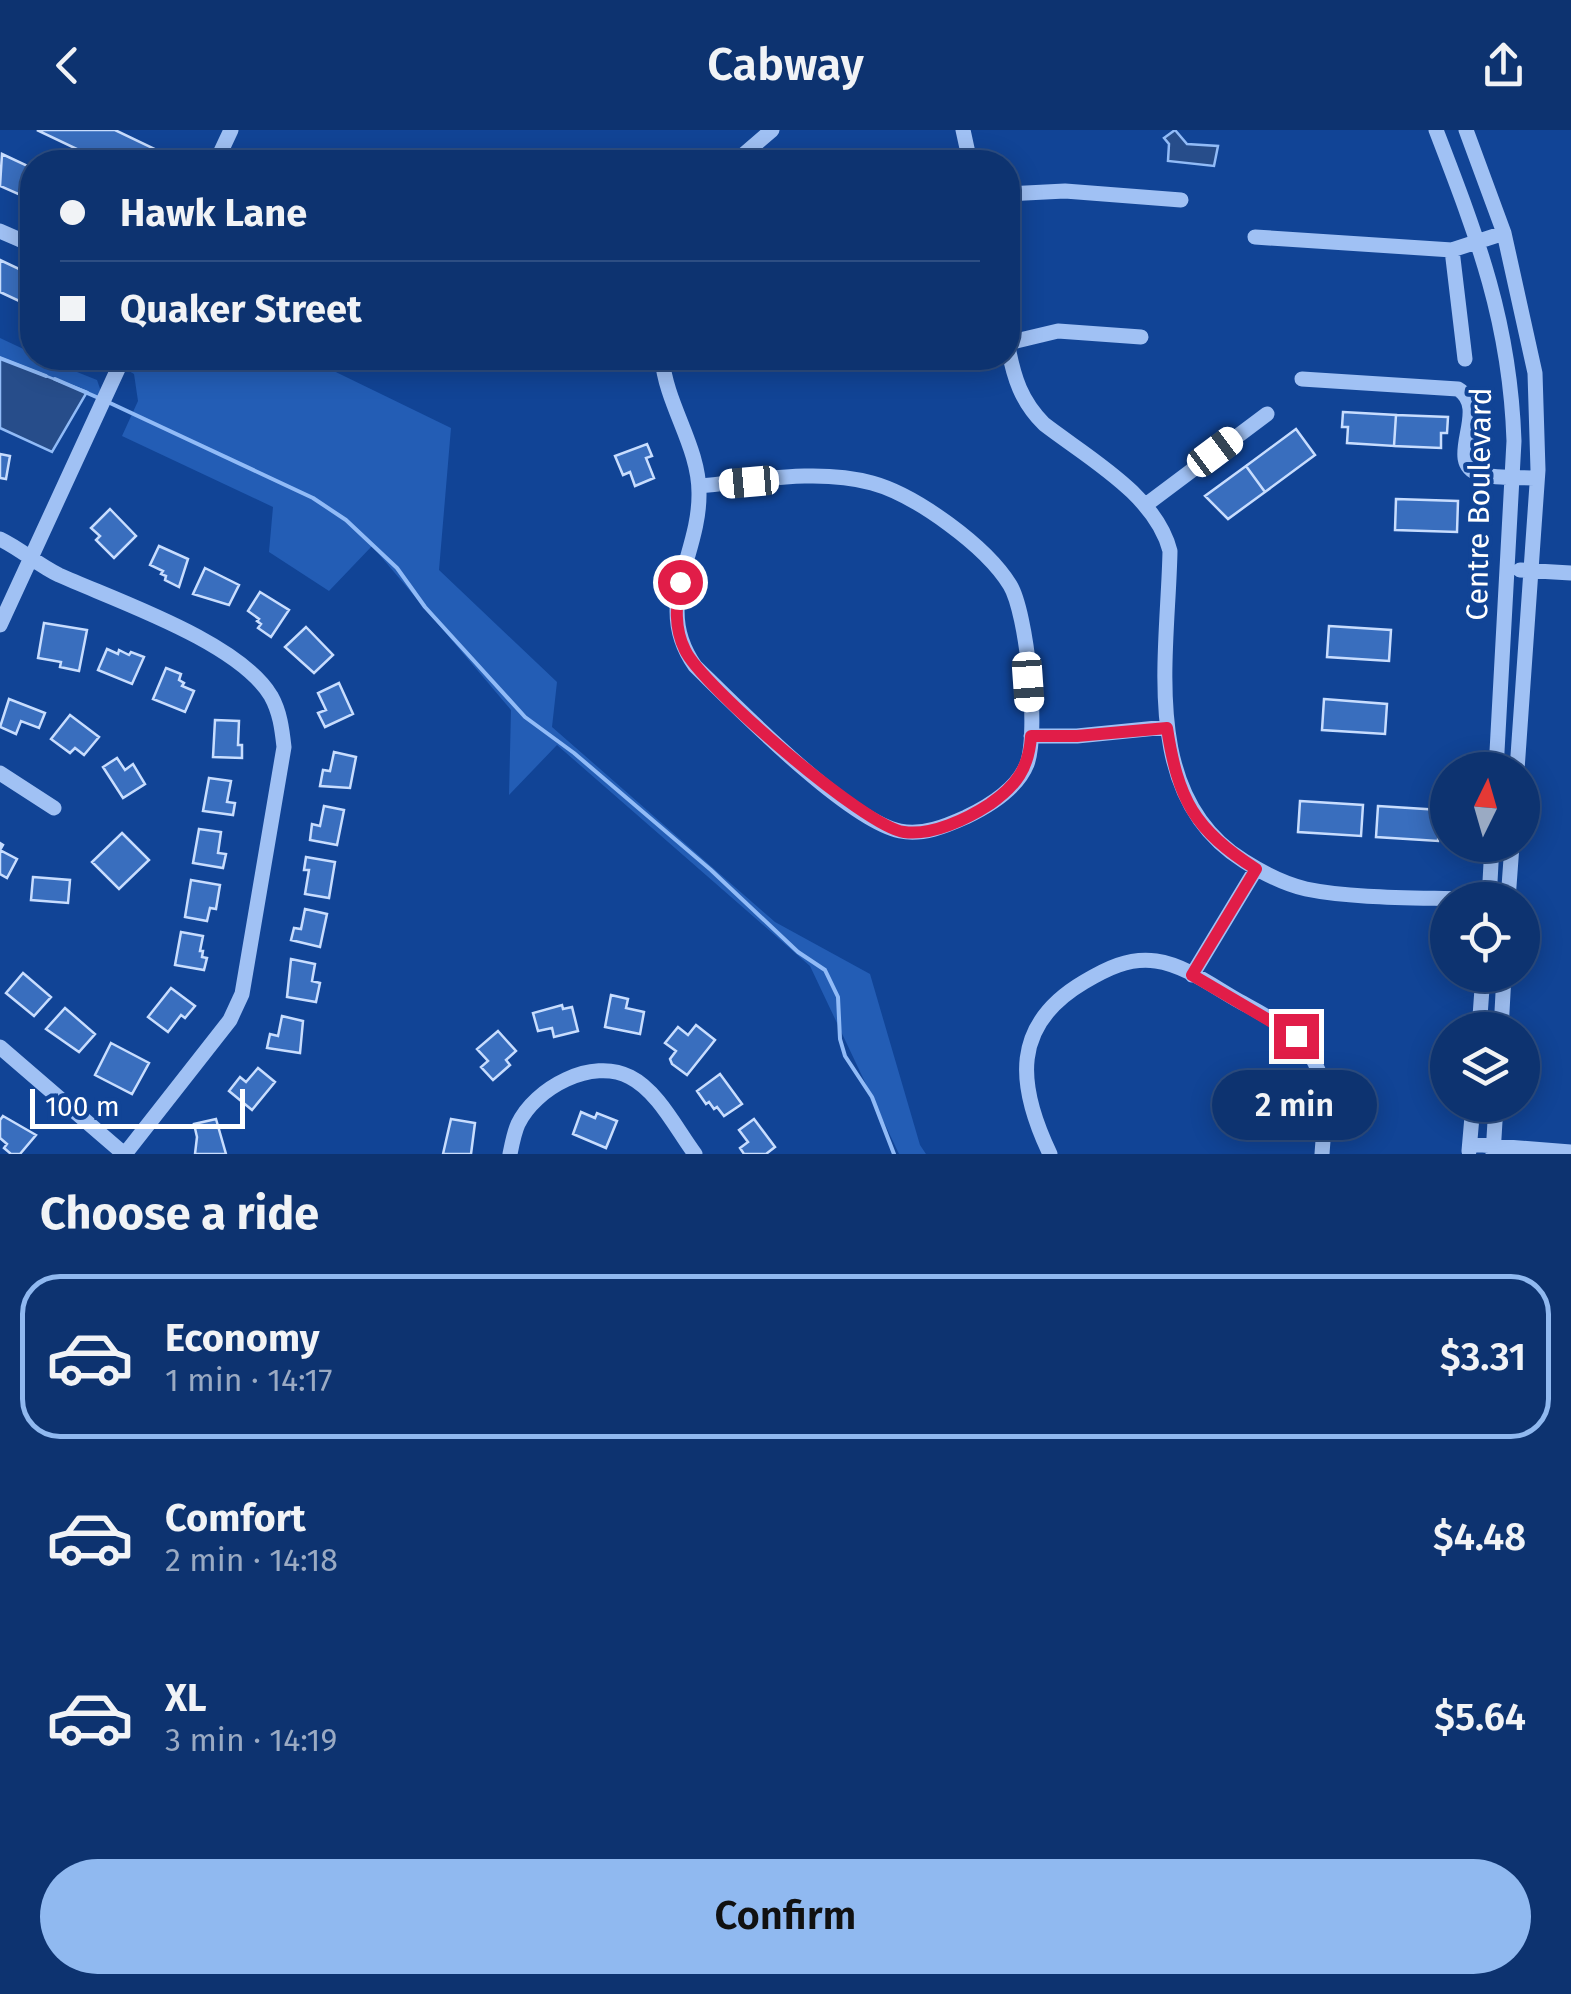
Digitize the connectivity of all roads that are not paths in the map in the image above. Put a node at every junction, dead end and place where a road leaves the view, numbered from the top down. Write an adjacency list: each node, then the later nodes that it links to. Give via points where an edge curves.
1 (772, 130): 4 (street)
2 (1436, 130): 9 (street, Centre Boulevard)
3 (1466, 130): 7 (street, Centre Boulevard)
4 (748, 150)
5 (1020, 193): 6 (street)
6 (1180, 200)
7 (1504, 233): 9 (street); 20 (street, Centre Boulevard, via 1535,372)
8 (1255, 237): 10 (street)
9 (1480, 244): 10 (street); 19 (street, Centre Boulevard, via 1507,355)
10 (1452, 250): 13 (street)
11 (1141, 336): 12 (street, via 1058,331)
12 (1020, 342)
13 (1465, 359)
14 (117, 370): 24 (street)
15 (664, 370): 21 (street)
16 (1013, 370): 22 (street, via 1030,410 1044,424)
17 (1302, 379): 19 (street, via 1463,392 1471,406 1468,466)
18 (1267, 414): 22 (street)
19 (1512, 477): 20 (street); 25 (street, Centre Boulevard)
20 (1538, 478): 26 (street, Centre Boulevard)
21 (699, 486): 30 (street, via 839,477 875,484 924,507 981,552 1013,590 1025,640); 30 (street, via 677,600 686,652 776,743 857,810 904,832 960,819 997,799 1020,776)
22 (1147, 504): 29 (street, via 1170,551)
23 (0, 539): 24 (street)
24 (30, 557): 28 (street); 44 (street, via 211,644 247,668 280,715 284,747 242,994 230,1020)
25 (1507, 570): 26 (street); 31 (street, Centre Boulevard)
26 (1530, 571): 27 (street); 32 (street, Centre Boulevard)
27 (1571, 573)
28 (0, 625)
29 (1167, 728): 30 (street); 35 (street, via 1172,762 1203,828)
30 (1031, 736)
31 (1497, 752)
32 (1518, 752)
33 (0, 774): 34 (street)
34 (54, 808)
35 (1256, 869): 36 (street, via 1322,892); 37 (street)
36 (1430, 897)
37 (1192, 975): 47 (street, via 1156,961 1124,962 1076,986 1046,1011 1026,1064); 48 (street, via 1281,1025 1308,1050 1322,1084)
38 (0, 1047): 44 (street)
39 (1472, 1122): 41 (street)
40 (1495, 1122): 42 (street)
41 (1470, 1149): 42 (street)
42 (1494, 1150): 43 (street)
43 (1571, 1152)
44 (125, 1154)
45 (510, 1154): 46 (street, via 530,1106 575,1076 604,1071 645,1087)
46 (694, 1154)
47 (1050, 1154)
48 (1322, 1154)

